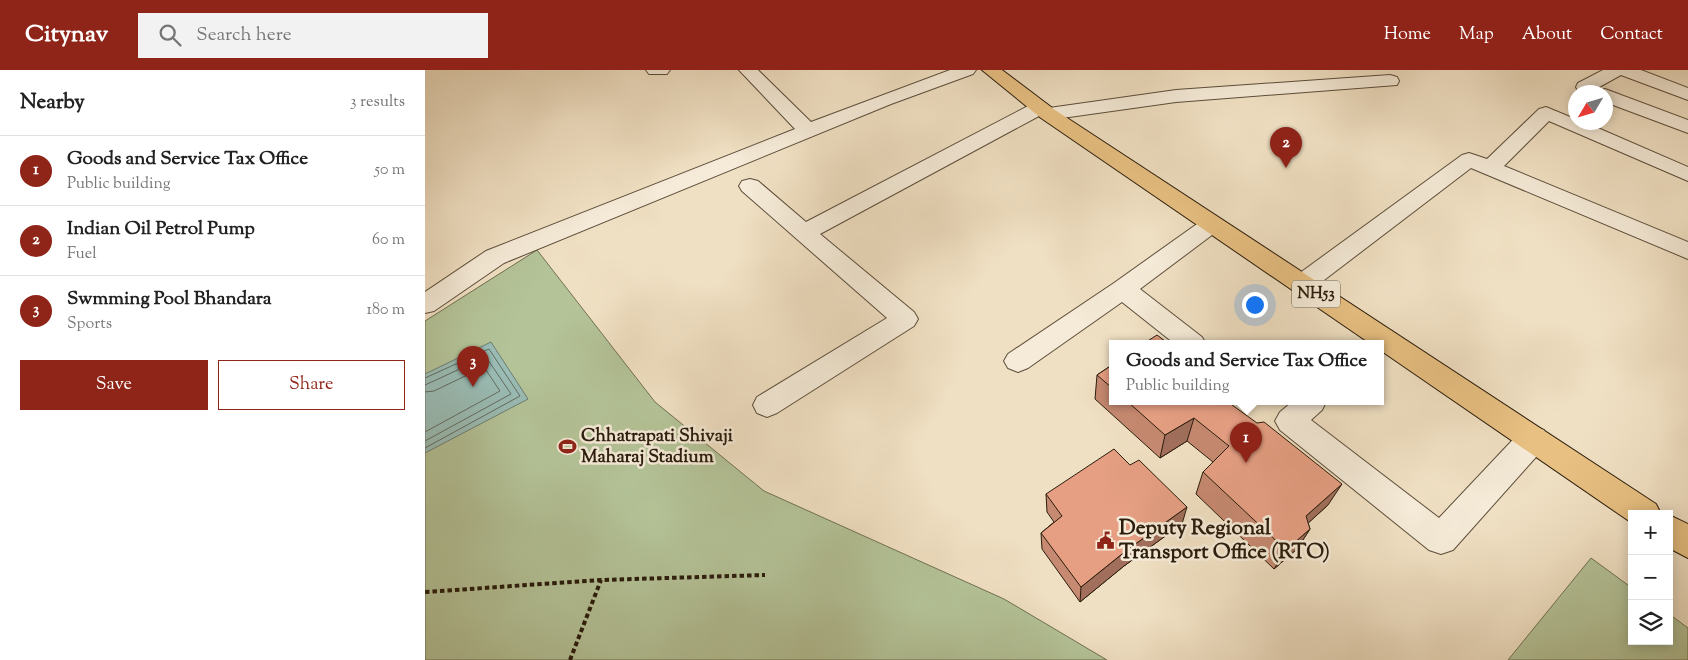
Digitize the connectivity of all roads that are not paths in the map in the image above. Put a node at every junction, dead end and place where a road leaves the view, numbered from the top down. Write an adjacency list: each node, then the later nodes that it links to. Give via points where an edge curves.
1 (655, 70): 2 (street)
2 (661, 70)
3 (748, 70): 18 (street)
4 (967, 70): 18 (street)
5 (991, 70): 15 (highway, NH53)
6 (1617, 70): 10 (street)
7 (1624, 70): 11 (street)
8 (1252, 74): 12 (street, via 1209,86)
9 (1390, 81): 12 (street)
10 (1593, 85)
11 (1688, 94)
12 (1210, 96): 15 (street, via 1177,96)
13 (1613, 98): 17 (street)
14 (1568, 101): 19 (street)
15 (1044, 111): 22 (highway, NH53); 23 (street)
16 (1613, 124): 20 (street)
17 (1688, 126)
18 (808, 131): 27 (street, via 495,257)
19 (1490, 168): 24 (street); 25 (street, via 1469,159)
20 (1688, 175)
21 (750, 186): 23 (street)
22 (1212, 224): 25 (highway, NH53); 26 (street)
23 (805, 232): 30 (street, via 905,319)
24 (1688, 251)
25 (1303, 284): 32 (highway, NH53)
26 (1123, 289): 28 (street); 29 (street)
27 (425, 304)
28 (1188, 340)
29 (1019, 360)
30 (767, 405)
31 (1309, 405): 32 (street, via 1290,421 1441,539)
32 (1533, 439): 33 (highway, NH53)
33 (1639, 510)
34 (1673, 533): 35 (highway)
35 (1688, 542)

